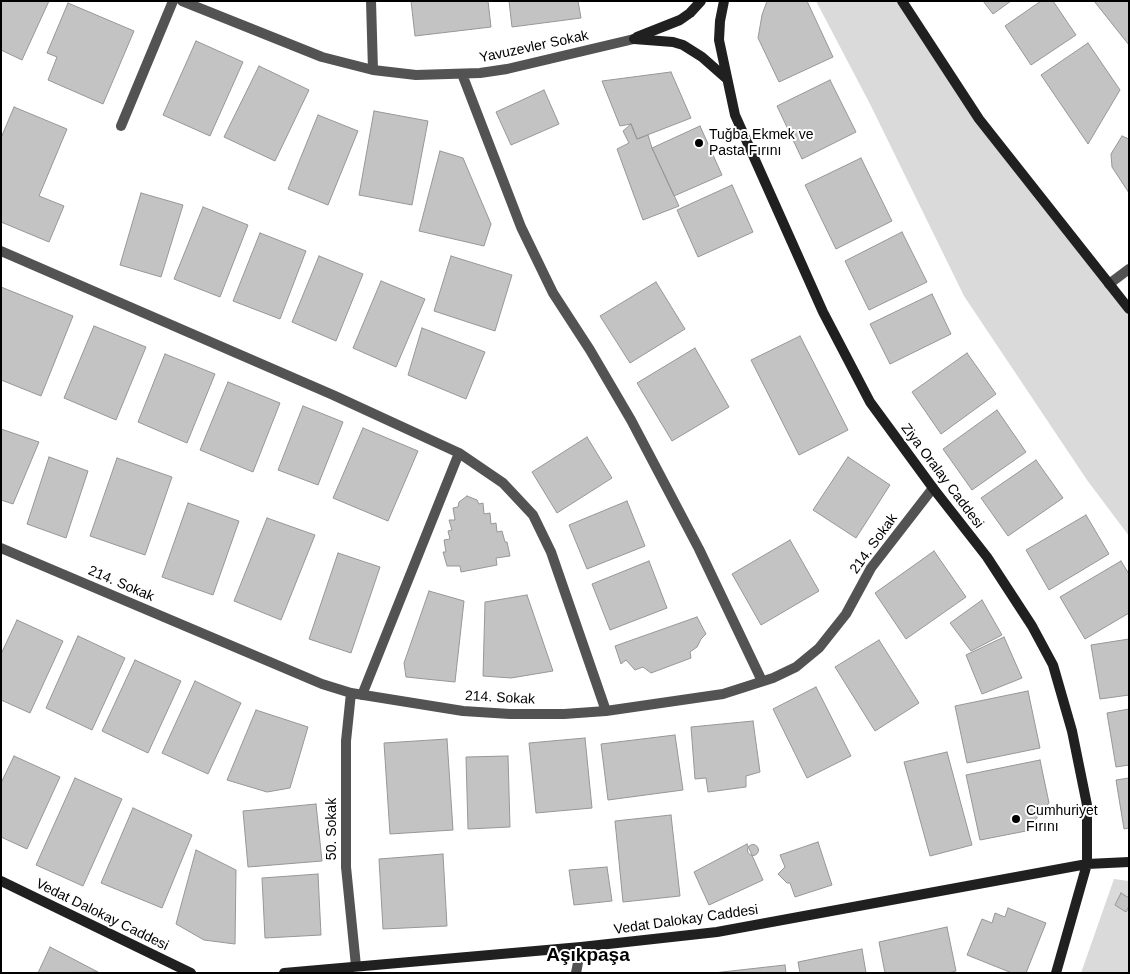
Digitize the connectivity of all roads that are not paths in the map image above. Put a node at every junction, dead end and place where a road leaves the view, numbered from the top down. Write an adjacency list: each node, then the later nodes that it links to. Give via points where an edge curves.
1 (174, 1): 11 (street)
2 (182, 1): 8 (street, Yavuzevler Sokak, via 322,57)
3 (371, 1): 8 (street)
4 (702, 1): 7 (street, via 680,20)
5 (724, 1): 10 (street, Ziya Oralay Caddesi, via 719,40)
6 (902, 1): 14 (street, via 978,119)
7 (634, 39): 9 (street, Yavuzevler Sokak, via 507,69); 10 (street, via 683,45)
8 (373, 70): 9 (street, Yavuzevler Sokak, via 416,75)
9 (462, 74): 19 (street, via 521,227 553,293 631,420 699,549)
10 (727, 79): 17 (street, Ziya Oralay Caddesi, via 735,114 823,312 870,402)
11 (121, 126)
12 (1, 251): 16 (street)
13 (1129, 270): 14 (street)
14 (1109, 284): 15 (street)
15 (1129, 309)
16 (459, 453): 21 (street); 22 (street, via 504,483 533,515 550,552)
17 (933, 488): 19 (street, 214. Sokak, via 871,568 846,614 819,648 796,667); 24 (street, Ziya Oralay Caddesi, via 987,557 1053,665 1072,730 1087,805)
18 (1, 548): 20 (street, 214. Sokak, via 322,684)
19 (762, 681): 22 (street, 214. Sokak, via 723,694)
20 (351, 693): 21 (street, 214. Sokak); 27 (street, 50. Sokak, via 346,741 346,867)
21 (362, 694): 22 (street, 214. Sokak, via 463,711 528,714)
22 (606, 711)
23 (1129, 862): 24 (street, Vedat Dalokay Caddesi)
24 (1087, 864): 26 (street, Vedat Dalokay Caddesi, via 717,932); 32 (street, Ziya Oralay Caddesi)
25 (1, 881): 29 (street, Vedat Dalokay Caddesi)
26 (580, 947): 27 (street, Vedat Dalokay Caddesi); 31 (street)
27 (356, 966): 28 (street, Vedat Dalokay Caddesi)
28 (310, 971): 30 (street, Vedat Dalokay Caddesi)
29 (191, 973)
30 (284, 973)
31 (576, 973)
32 (1056, 973)

